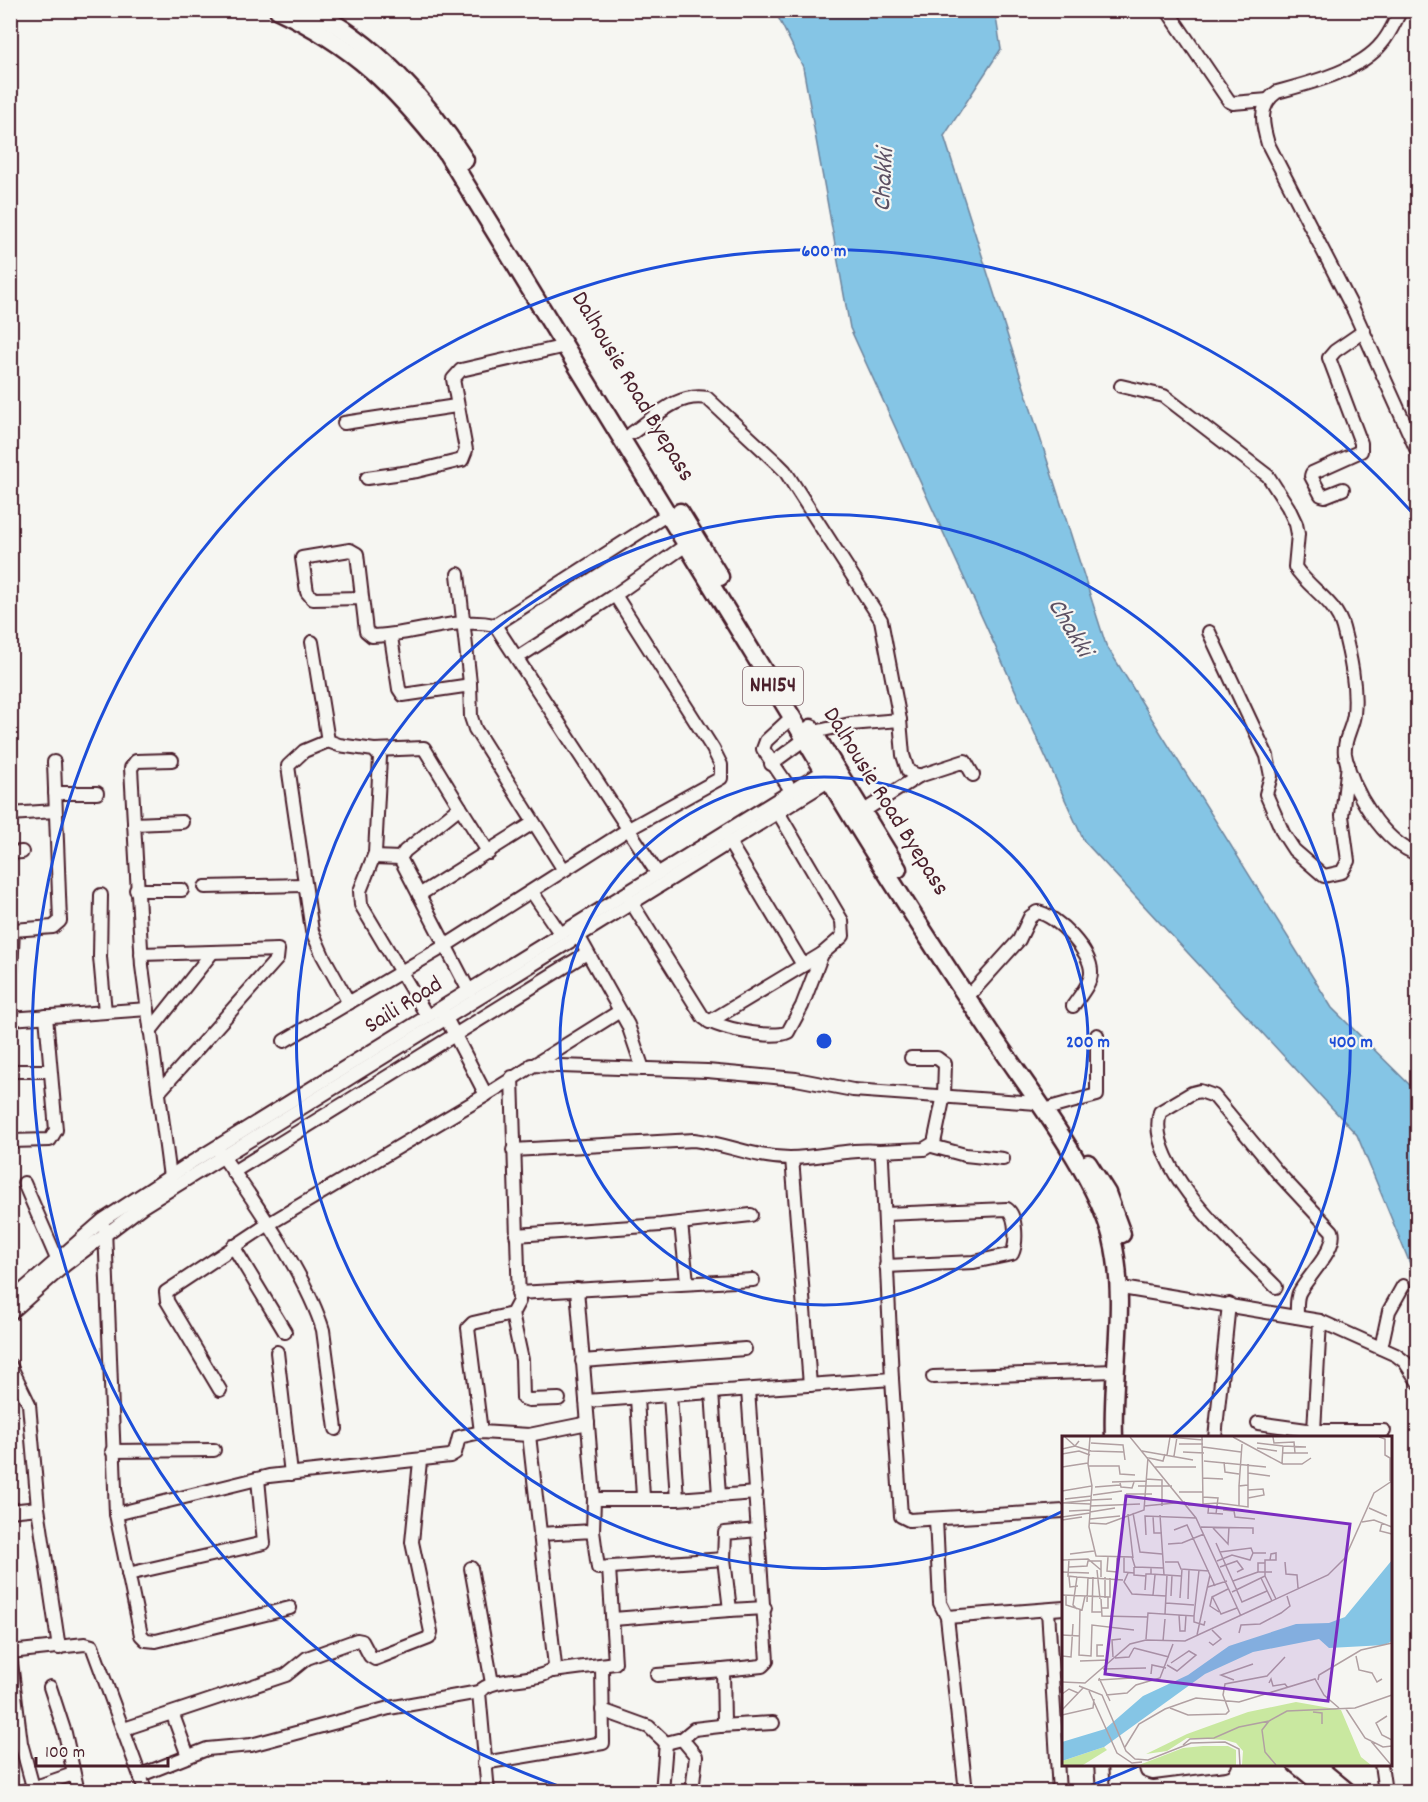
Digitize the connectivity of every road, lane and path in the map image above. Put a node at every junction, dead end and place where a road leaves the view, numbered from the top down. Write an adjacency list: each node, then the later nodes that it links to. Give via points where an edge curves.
1 (278, 10): 7 (highway, NH154, via 346,48 412,110 461,175)
2 (310, 10): 11 (highway, Dalhousie Road Byepass / NH154, via 379,58 446,132)
3 (1167, 10): 5 (street, via 1229,101 1233,104)
4 (1401, 10): 5 (street, via 1374,51 1330,77 1277,92)
5 (1268, 100): 6 (street, via 1263,125 1268,144)
6 (1364, 331): 12 (street); 14 (street, via 1329,358 1361,451 1311,476 1321,495)
7 (566, 346): 9 (street, via 461,370 453,379); 15 (highway, NH154)
8 (1121, 386): 34 (street, via 1153,392 1182,409 1268,476 1288,507 1298,534 1295,567 1334,609 1343,628 1354,688 1353,718 1345,746)
9 (456, 406): 10 (street); 13 (street, via 466,450 462,460)
10 (344, 423)
11 (632, 433): 28 (street, via 678,400 699,396 707,398 785,471 877,609); 29 (highway, Dalhousie Road Byepass / NH154)
12 (1418, 453)
13 (367, 478)
14 (1343, 489)
15 (668, 514): 16 (highway, NH154); 21 (street)
16 (686, 545): 18 (street); 27 (highway, NH154)
17 (458, 574): 20 (street)
18 (615, 595): 25 (street); 50 (street, via 713,749 723,772 717,782)
19 (361, 598): 19 (street, via 359,558 354,551 302,558 307,592 313,599); 23 (street, via 369,635)
20 (463, 624): 21 (street); 23 (street); 26 (street)
21 (495, 625): 25 (street)
22 (1209, 632): 34 (street, via 1267,756 1271,776 1266,794 1283,833 1294,850 1323,876 1342,872 1348,861 1342,816)
23 (391, 637): 26 (street, via 403,695)
24 (312, 642): 30 (street)
25 (517, 658): 50 (street)
26 (470, 683): 48 (street, via 472,723)
27 (792, 717): 29 (highway, NH154); 35 (street, via 763,744)
28 (900, 720): 29 (street, via 850,724); 38 (street, via 905,765)
29 (809, 735): 35 (street); 36 (highway, Dalhousie Road Byepass / NH154)
30 (328, 741): 31 (street); 58 (street, via 296,756 288,766)
31 (374, 750): 42 (street, via 424,748); 54 (street, via 379,752 381,762)
32 (172, 760): 49 (street, via 133,762)
33 (54, 762): 41 (street)
34 (1348, 763): 53 (street, via 1377,825)
35 (771, 764): 39 (street)
36 (831, 773): 39 (street, Saili Road); 44 (street); 45 (highway, Dalhousie Road Byepass / NH154); 102 (highway, NH154)
37 (973, 775): 38 (street, via 965,761)
38 (919, 776): 45 (street)
39 (792, 790): 57 (street, Saili Road)
40 (97, 792): 41 (street)
41 (55, 793): 43 (street)
42 (460, 807): 52 (street); 55 (street)
43 (55, 811): 46 (street); 78 (street, via 60,921 53,927 13,930)
44 (778, 812): 51 (street); 73 (street, via 842,921 843,936)
45 (862, 812): 76 (highway, Dalhousie Road Byepass / NH154)
46 (10, 814)
47 (182, 822): 49 (street)
48 (534, 823): 52 (street); 56 (street)
49 (135, 824): 60 (street)
50 (627, 830): 56 (street); 57 (street)
51 (729, 842): 65 (street); 74 (street)
52 (489, 853): 64 (street)
53 (1418, 854)
54 (374, 857): 55 (street); 75 (street, via 360,891 361,905)
55 (400, 858): 64 (street)
56 (564, 870): 62 (street)
57 (657, 873): 66 (street, Saili Road)
58 (304, 885): 59 (street); 79 (street, via 316,943)
59 (205, 886)
60 (136, 890): 61 (street); 70 (street)
61 (182, 890)
62 (532, 892): 67 (street); 69 (street)
63 (101, 895): 83 (street, via 99,957)
64 (419, 895): 69 (street)
65 (631, 902): 68 (street); 88 (street)
66 (572, 925): 67 (street, Saili Road); 68 (street)
67 (560, 933): 77 (street, Saili Road)
68 (577, 937): 72 (street); 84 (street)
69 (445, 946): 75 (street); 77 (street)
70 (141, 954): 71 (street); 81 (street)
71 (211, 954): 89 (street); 99 (street, via 271,949 278,950 279,955)
72 (587, 954): 82 (street); 91 (street)
73 (822, 954): 74 (street); 88 (street, via 788,1032 776,1036)
74 (803, 965): 88 (street)
75 (400, 973): 79 (street); 86 (street)
76 (974, 990): 80 (street, via 1019,940 1030,917 1037,912 1069,932 1090,967 1091,977); 102 (highway, Dalhousie Road Byepass / NH154)
77 (469, 991): 84 (street, Saili Road)
78 (10, 995)
79 (349, 1003): 92 (street)
80 (1073, 1006)
81 (148, 1009): 83 (street); 89 (street)
82 (620, 1011): 94 (street); 95 (street)
83 (105, 1012): 85 (street)
84 (443, 1013): 86 (street, Saili Road); 91 (street); 106 (street)
85 (46, 1016): 87 (street); 97 (street)
86 (427, 1016): 106 (street, Saili Road)
87 (10, 1019)
88 (709, 1022)
89 (150, 1031): 99 (street)
90 (1097, 1035): 102 (street, via 1098,1095)
91 (454, 1038): 100 (street); 110 (street)
92 (284, 1041)
93 (911, 1058): 101 (street, via 941,1059 945,1070)
94 (531, 1065): 95 (street); 98 (street)
95 (643, 1069): 101 (street, via 765,1076 853,1090)
96 (10, 1071): 97 (street)
97 (50, 1071): 103 (street, via 56,1120 53,1138)
98 (512, 1077): 100 (street); 105 (street)
99 (159, 1092): 111 (street)
100 (486, 1095): 116 (street)
101 (944, 1095): 102 (street); 104 (street)
102 (1045, 1105): 127 (highway, Dalhousie Road Byepass / NH154, via 1107,1193 1126,1252); 141 (highway, NH154, via 1084,1175 1111,1235 1118,1285)
103 (10, 1141)
104 (932, 1146): 107 (street); 109 (street)
105 (513, 1150): 108 (street, via 694,1140 757,1156); 118 (street)
106 (219, 1151): 110 (street); 111 (street, Saili Road); 117 (street)
107 (879, 1151): 108 (street); 113 (street)
108 (792, 1158): 145 (street)
109 (1003, 1159)
110 (233, 1172): 116 (street)
111 (170, 1177): 117 (street, Saili Road)
112 (24, 1183): 120 (street)
113 (885, 1214): 121 (street); 121 (street, via 1007,1209 1012,1215 1015,1244 1012,1254 974,1262)
114 (751, 1215): 115 (street)
115 (681, 1222): 118 (street); 123 (street)
116 (267, 1225): 119 (street); 155 (street, via 319,1317)
117 (105, 1226): 120 (street, Saili Road); 131 (street); 164 (street)
118 (516, 1234): 128 (street)
119 (233, 1246): 135 (street); 146 (street, via 165,1296)
120 (57, 1258): 129 (street, Saili Road)
121 (886, 1266): 143 (street)
122 (753, 1280): 123 (street)
123 (687, 1282): 126 (street)
124 (1403, 1286): 136 (street, via 1389,1311)
125 (1276, 1287): 133 (street, via 1199,1208 1166,1157 1159,1122 1161,1113 1192,1093 1206,1092 1221,1101 1278,1173 1332,1231 1332,1240 1299,1294)
126 (577, 1289): 128 (street); 139 (street)
127 (1128, 1289): 130 (street); 161 (highway, Dalhousie Road Byepass / NH154)
128 (518, 1293): 132 (street, via 519,1301)
129 (10, 1301)
130 (1229, 1304): 133 (street); 162 (street)
131 (10, 1314)
132 (512, 1314): 151 (street, via 522,1360 523,1398); 158 (street, via 473,1323 468,1328)
133 (1297, 1317): 134 (street)
134 (1320, 1321): 136 (street); 156 (street)
135 (285, 1332)
136 (1382, 1348): 144 (street, via 1405,1362)
137 (746, 1349): 139 (street)
138 (277, 1352): 166 (street)
139 (582, 1361): 152 (street)
140 (10, 1365): 173 (street, via 29,1404)
141 (1115, 1371): 142 (street); 160 (highway, NH154)
142 (933, 1377)
143 (892, 1379): 145 (street); 177 (street, via 901,1516 909,1520)
144 (1418, 1382)
145 (810, 1385): 147 (street)
146 (220, 1390)
147 (748, 1390): 148 (street); 168 (street)
148 (712, 1392): 149 (street); 169 (street)
149 (670, 1395): 150 (street); 171 (street)
150 (637, 1398): 152 (street); 170 (street)
151 (559, 1399)
152 (586, 1401): 153 (street)
153 (588, 1423): 159 (street); 172 (street)
154 (1258, 1423): 156 (street)
155 (336, 1429)
156 (1314, 1431): 157 (street)
157 (1384, 1431)
158 (481, 1432): 159 (street); 165 (street, via 459,1437 453,1455)
159 (529, 1435): 180 (street)
160 (1114, 1436)
161 (1124, 1436)
162 (1215, 1436)
163 (214, 1450): 164 (street)
164 (112, 1451): 176 (street)
165 (420, 1461): 166 (street); 202 (street, via 412,1542 431,1632 429,1638 375,1659 357,1640 307,1658 286,1675)
166 (291, 1474): 167 (street)
167 (258, 1479): 176 (street); 184 (street, via 264,1543)
168 (756, 1492): 169 (street); 178 (street)
169 (719, 1495): 171 (street)
170 (643, 1497): 171 (street); 172 (street)
171 (677, 1498)
172 (594, 1499): 179 (street)
173 (38, 1508): 174 (street); 192 (street)
174 (10, 1511)
175 (1062, 1511): 177 (street)
176 (116, 1514): 184 (street)
177 (936, 1519): 190 (street, via 940,1603)
178 (758, 1530): 181 (street, via 725,1533); 186 (street)
179 (593, 1531): 180 (street); 183 (street, via 596,1566)
180 (540, 1534): 196 (street, via 555,1660)
181 (724, 1559): 183 (street); 188 (street)
182 (471, 1568): 198 (street)
183 (609, 1568): 191 (street)
184 (128, 1574): 185 (street, via 141,1635 149,1641)
185 (290, 1608)
186 (765, 1608): 188 (street); 195 (street, via 768,1661 762,1666)
187 (1062, 1608): 189 (street)
188 (730, 1610): 191 (street)
189 (1048, 1610): 190 (street); 226 (street)
190 (947, 1617): 225 (street)
191 (613, 1619): 194 (street, via 615,1663)
192 (59, 1648): 193 (street); 205 (street, via 85,1644 95,1649)
193 (10, 1653): 208 (street)
194 (602, 1666): 196 (street); 201 (street)
195 (723, 1670): 197 (street); 204 (street, via 724,1722)
196 (553, 1671): 198 (street)
197 (657, 1675)
198 (492, 1683): 200 (street)
199 (50, 1687): 216 (street)
200 (479, 1692): 209 (street, via 389,1708 251,1745 207,1749); 210 (street)
201 (602, 1710): 207 (street, via 649,1727); 210 (street, via 603,1743)
202 (173, 1715): 205 (street); 209 (street)
203 (773, 1723): 204 (street)
204 (720, 1726): 206 (street, via 694,1729)
205 (124, 1729): 217 (street)
206 (682, 1739): 207 (street); 224 (street, via 696,1756)
207 (666, 1743): 223 (street)
208 (16, 1744): 219 (street)
209 (188, 1756): 217 (street)
210 (484, 1763): 222 (street)
211 (1101, 1766): 227 (street)
212 (1146, 1766): 213 (street, via 1153,1773)
213 (1209, 1766)
214 (1299, 1766): 218 (highway)
215 (1381, 1766): 230 (street)
216 (73, 1774): 219 (street); 220 (street)
217 (141, 1775): 221 (street)
218 (1317, 1779): 228 (highway); 229 (highway)
219 (27, 1789)
220 (78, 1791)
221 (146, 1791)
222 (488, 1791)
223 (662, 1791)
224 (692, 1791)
225 (966, 1791)
226 (1059, 1791)
227 (1103, 1791)
228 (1330, 1791)
229 (1348, 1791)
230 (1385, 1791)

